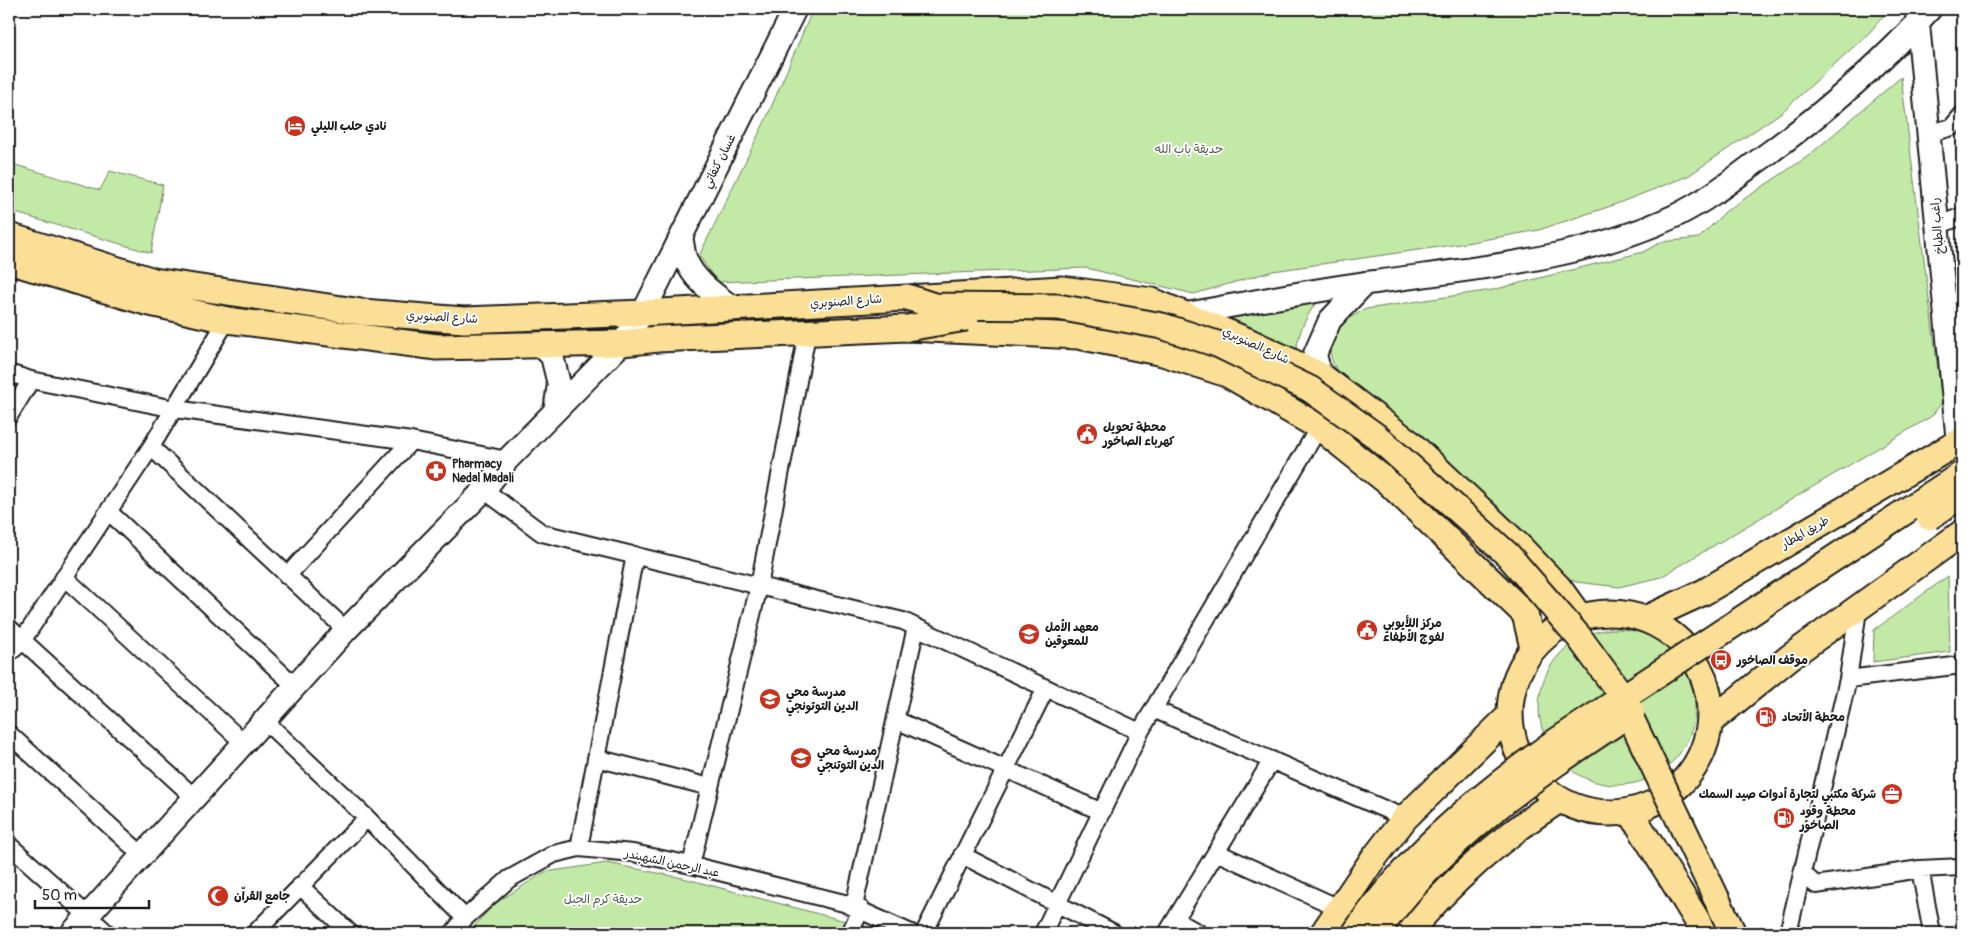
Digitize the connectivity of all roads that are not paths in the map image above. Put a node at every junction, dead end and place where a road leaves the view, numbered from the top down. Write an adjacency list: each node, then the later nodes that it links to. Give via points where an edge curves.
1 (796, 9): 8 (street, غسان كنفاتي)
2 (1921, 13): 4 (street, راغب الطباخ); 10 (street, via 1864,75 1792,137 1720,190 1676,216 1548,258)
3 (1962, 115): 4 (street, via 1952,126)
4 (1928, 134): 6 (street, راغب الطباخ)
5 (1962, 216): 6 (street)
6 (1937, 226): 23 (street, راغب الطباخ)
7 (9, 236): 13 (main road, شارع الصنوبري, via 154,281 362,312 464,320)
8 (681, 237): 12 (street, via 686,260 696,276); 13 (street, غسان كنفاتي)
9 (9, 261): 15 (main road, via 146,302)
10 (1365, 283): 14 (street); 21 (street, via 1330,320 1314,354)
11 (907, 297): 12 (main road, شارع الصنوبري); 14 (main road, شارع الصنوبري, via 1062,289 1152,301); 108 (main road, bridge, via 934,306 1058,307 1162,326 1217,344 1310,389 1376,436 1508,554 1579,637 1617,689)
12 (733, 308): 13 (main road, شارع الصنوبري)
13 (643, 313): 18 (street, غسان كنفاتي)
14 (1186, 314): 21 (main road, شارع الصنوبري)
15 (227, 320): 19 (main road, via 437,347); 24 (street)
16 (907, 328): 17 (main road); 27 (main road, via 1078,336 1163,354 1227,374); 107 (main road, bridge, via 975,316 1099,322 1160,337 1305,400 1370,446 1505,568 1570,643 1631,744)
17 (807, 334): 18 (main road); 42 (street)
18 (622, 343): 19 (main road); 25 (street, غسان كنفاتي)
19 (540, 345): 25 (street, via 552,356 559,384)
20 (9, 373): 22 (street)
21 (1320, 375): 37 (main road, شارع الصنوبري, via 1410,443)
22 (31, 380): 24 (street); 26 (street)
23 (1958, 390): 29 (street, راغب الطباخ)
24 (175, 409): 28 (street); 30 (street)
25 (555, 411): 31 (street, غسان كنفاتي)
26 (9, 416)
27 (1319, 427): 39 (main road, via 1390,484); 56 (street)
28 (411, 441): 31 (street); 40 (street)
29 (1960, 441): 45 (main road, طريق المطار, via 1704,592)
30 (151, 447): 35 (street); 40 (street)
31 (507, 460): 33 (street, غسان كنفاتي)
32 (1962, 474): 103 (main road, bridge, via 1500,781 1451,822 1412,861 1378,899)
33 (484, 490): 38 (street, via 542,533); 48 (street, غسان كنفاتي)
34 (1962, 495): 104 (main road, bridge, via 1603,731 1509,798 1445,852 1395,906)
35 (108, 511): 41 (street); 54 (street)
36 (1961, 540): 43 (main road)
37 (1517, 544): 39 (main road); 44 (main road, شارع الصنوبري, via 1559,588)
38 (635, 555): 42 (street); 64 (street)
39 (1486, 574): 50 (main road, via 1525,614)
40 (287, 576): 48 (street)
41 (64, 577): 49 (street); 63 (street)
42 (759, 586): 46 (street, via 903,621); 67 (street)
43 (1858, 610): 53 (street); 60 (main road, via 1790,657)
44 (1580, 617): 45 (main road, via 1613,612); 50 (main road, via 1554,629)
45 (1645, 619): 60 (main road, via 1679,640 1693,656 1707,691)
46 (916, 627): 55 (street); 58 (street)
47 (9, 628): 49 (street)
48 (346, 630): 54 (street, غسان كنفاتي)
49 (22, 640): 51 (street); 69 (street)
50 (1533, 648): 57 (main road, via 1520,668 1512,691)
51 (9, 653)
52 (1962, 665): 53 (street)
53 (1848, 679): 83 (street)
54 (295, 686): 59 (street, غسان كنفاتي)
55 (1046, 688): 61 (street); 66 (street)
56 (1154, 709): 61 (street); 65 (street)
57 (1509, 716): 70 (main road, via 1516,749 1533,778); 74 (main road)
58 (896, 720): 66 (street); 86 (street)
59 (265, 721): 63 (street, غسان كنفاتي); 73 (street)
60 (1710, 722): 68 (main road, via 1698,761)
61 (1140, 732): 72 (street)
62 (9, 734): 78 (street)
63 (245, 744): 69 (street, غسان كنفاتي)
64 (596, 758): 67 (street); 76 (street)
65 (1272, 760): 74 (street); 77 (street)
66 (1005, 769): 72 (street); 79 (street)
67 (710, 786): 80 (street)
68 (1678, 786): 71 (main road, via 1664,797); 109 (main road, via 1683,810 1694,835)
69 (195, 798): 78 (street, غسان كنفاتي)
70 (1559, 800): 71 (main road, via 1582,809 1606,813); 105 (main road, via 1489,853 1425,913)
71 (1630, 811): 106 (main road)
72 (1102, 812): 85 (street)
73 (367, 818): 84 (street); 89 (street)
74 (1405, 818): 87 (main road)
75 (9, 845): 88 (street)
76 (579, 848): 80 (street, عبد الرحمن الشهبندر, via 633,853); 89 (street, عبد الرحمن الشهبندر, via 554,854 509,879)
77 (1216, 852): 87 (street); 90 (street)
78 (143, 856): 88 (street, غسان كنفاتي)
79 (962, 856): 85 (street); 98 (street)
80 (691, 865): 86 (street, عبد الرحمن الشهبندر)
81 (1962, 867): 82 (street)
82 (1920, 868): 83 (street, via 1816,885); 111 (street)
83 (1802, 873): 110 (street)
84 (300, 886): 93 (street); 94 (street)
85 (1057, 904): 99 (street); 100 (street)
86 (858, 908): 96 (street); 97 (street, عبد الرحمن الشهبندر)
87 (1339, 908): 102 (main road)
88 (88, 915): 91 (street, غسان كنفاتي); 92 (street)
89 (466, 918): 95 (street, عبد الرحمن الشهبندر)
90 (1171, 927): 101 (street)
91 (72, 933)
92 (107, 933)
93 (256, 933)
94 (350, 933)
95 (453, 933)
96 (850, 933)
97 (911, 933)
98 (924, 933)
99 (1043, 933)
100 (1114, 933)
101 (1199, 933)
102 (1322, 933)
103 (1355, 933)
104 (1377, 933)
105 (1409, 933)
106 (1705, 933)
107 (1722, 933)
108 (1733, 933)
109 (1743, 933)
110 (1788, 933)
111 (1932, 933)

